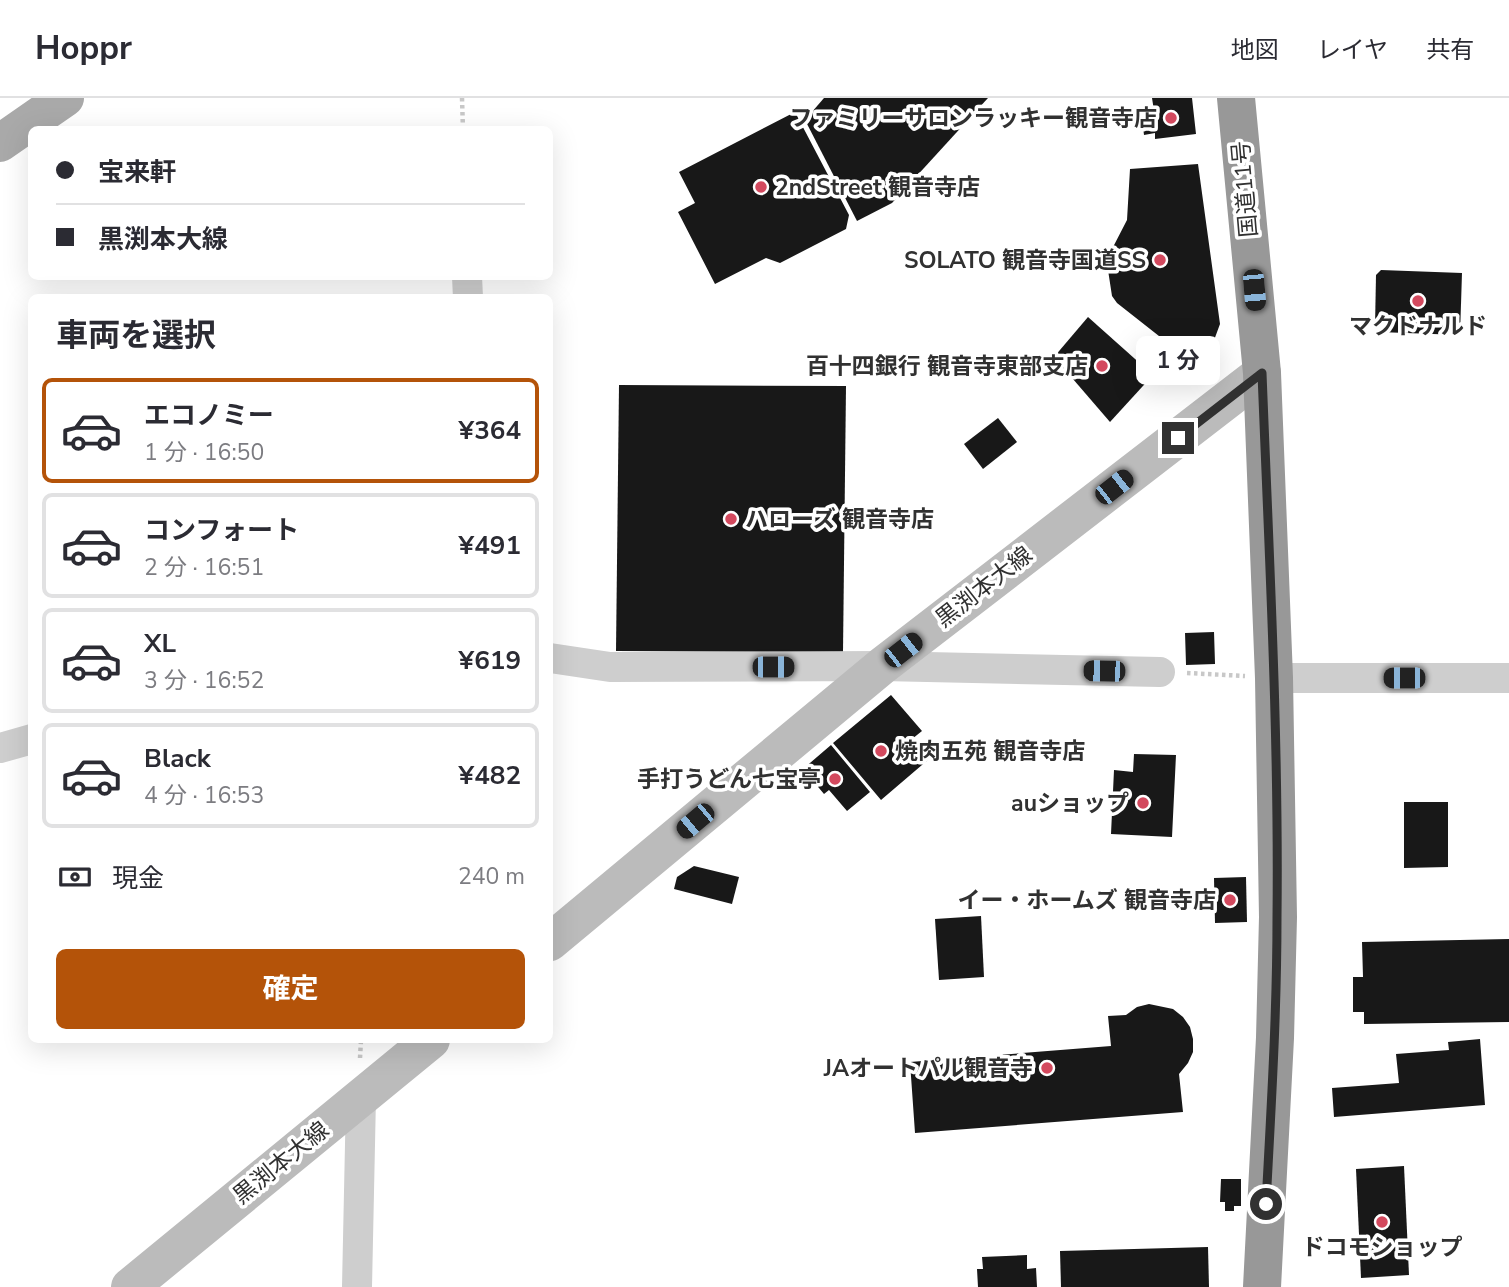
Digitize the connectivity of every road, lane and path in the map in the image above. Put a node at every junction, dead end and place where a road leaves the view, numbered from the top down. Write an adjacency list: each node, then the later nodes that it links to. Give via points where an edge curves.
1 (65, 98): 5 (main road)
2 (462, 98): 4 (path)
3 (1237, 98): 6 (highway, 国道11号)
4 (463, 126)
5 (0, 143)
6 (1262, 373): 8 (main road, 黒渕本大線); 10 (highway, 国道11号)
7 (553, 658): 8 (street, via 610,667)
8 (882, 667): 9 (street); 14 (main road, 黒渕本大線)
9 (1160, 672): 10 (path)
10 (1274, 678): 11 (street); 19 (highway, 国道11号, via 1278,917)
11 (1509, 678)
12 (28, 741): 13 (street)
13 (0, 748)
14 (553, 940)
15 (427, 1043): 16 (main road, 黒渕本大線)
16 (361, 1097): 17 (main road, 黒渕本大線); 18 (street)
17 (130, 1287)
18 (356, 1287)
19 (1262, 1287)

